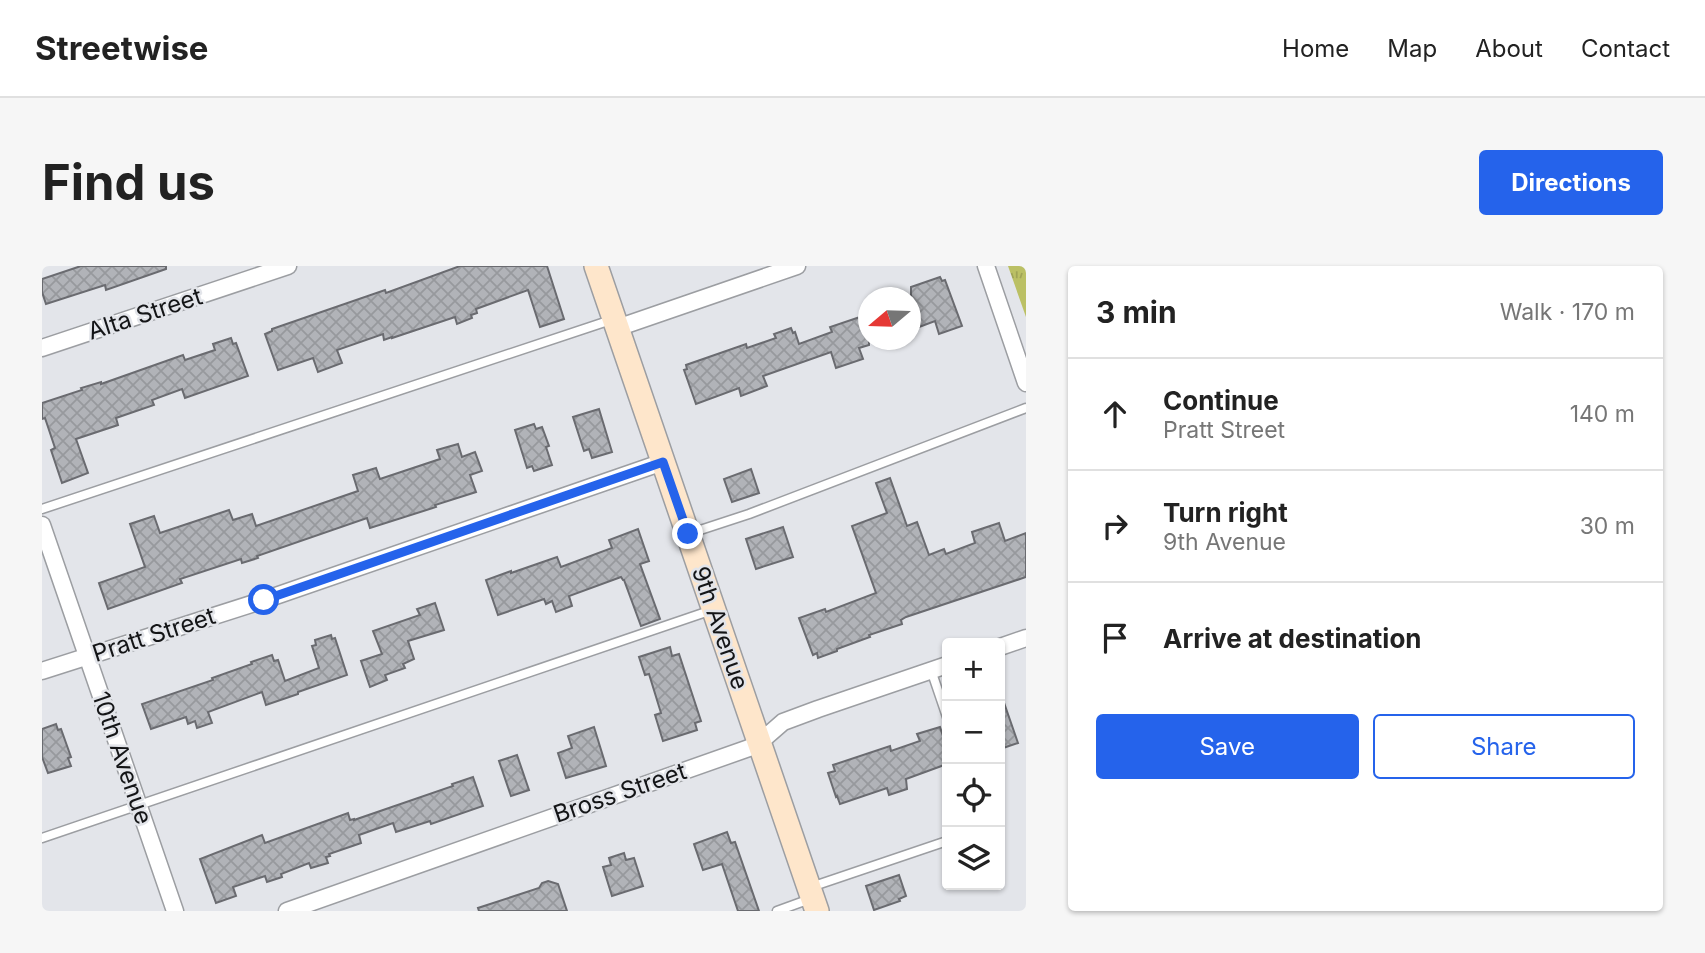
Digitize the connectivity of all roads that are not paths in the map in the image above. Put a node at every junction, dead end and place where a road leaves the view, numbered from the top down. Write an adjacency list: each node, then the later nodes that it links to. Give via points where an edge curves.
1 (288, 266): 6 (street, Alta Street)
2 (596, 266): 5 (main road, 9th Avenue)
3 (986, 266): 7 (street)
4 (786, 268): 5 (street)
5 (616, 323): 9 (main road, 9th Avenue); 10 (lane)
6 (42, 348)
7 (1026, 383)
8 (1026, 408): 12 (lane)
9 (663, 462): 12 (main road, 9th Avenue); 16 (street, Pratt Street)
10 (42, 509)
11 (42, 525): 16 (street, 10th Avenue)
12 (688, 534): 13 (main road, 9th Avenue)
13 (714, 610): 21 (main road, 9th Avenue); 22 (lane)
14 (1026, 638): 15 (street)
15 (1005, 645)
16 (87, 657): 19 (street, Pratt Street); 22 (street, 10th Avenue)
17 (942, 667): 18 (street, Bross Street)
18 (931, 670): 20 (lane); 21 (street, Bross Street, via 783,722)
19 (42, 671)
20 (942, 702)
21 (760, 742): 25 (main road, 9th Avenue); 27 (street, Bross Street)
22 (138, 805): 23 (lane); 26 (street, 10th Avenue)
23 (42, 838)
24 (942, 843): 25 (lane)
25 (813, 899): 28 (lane)
26 (174, 911)
27 (287, 911)
28 (776, 911)

